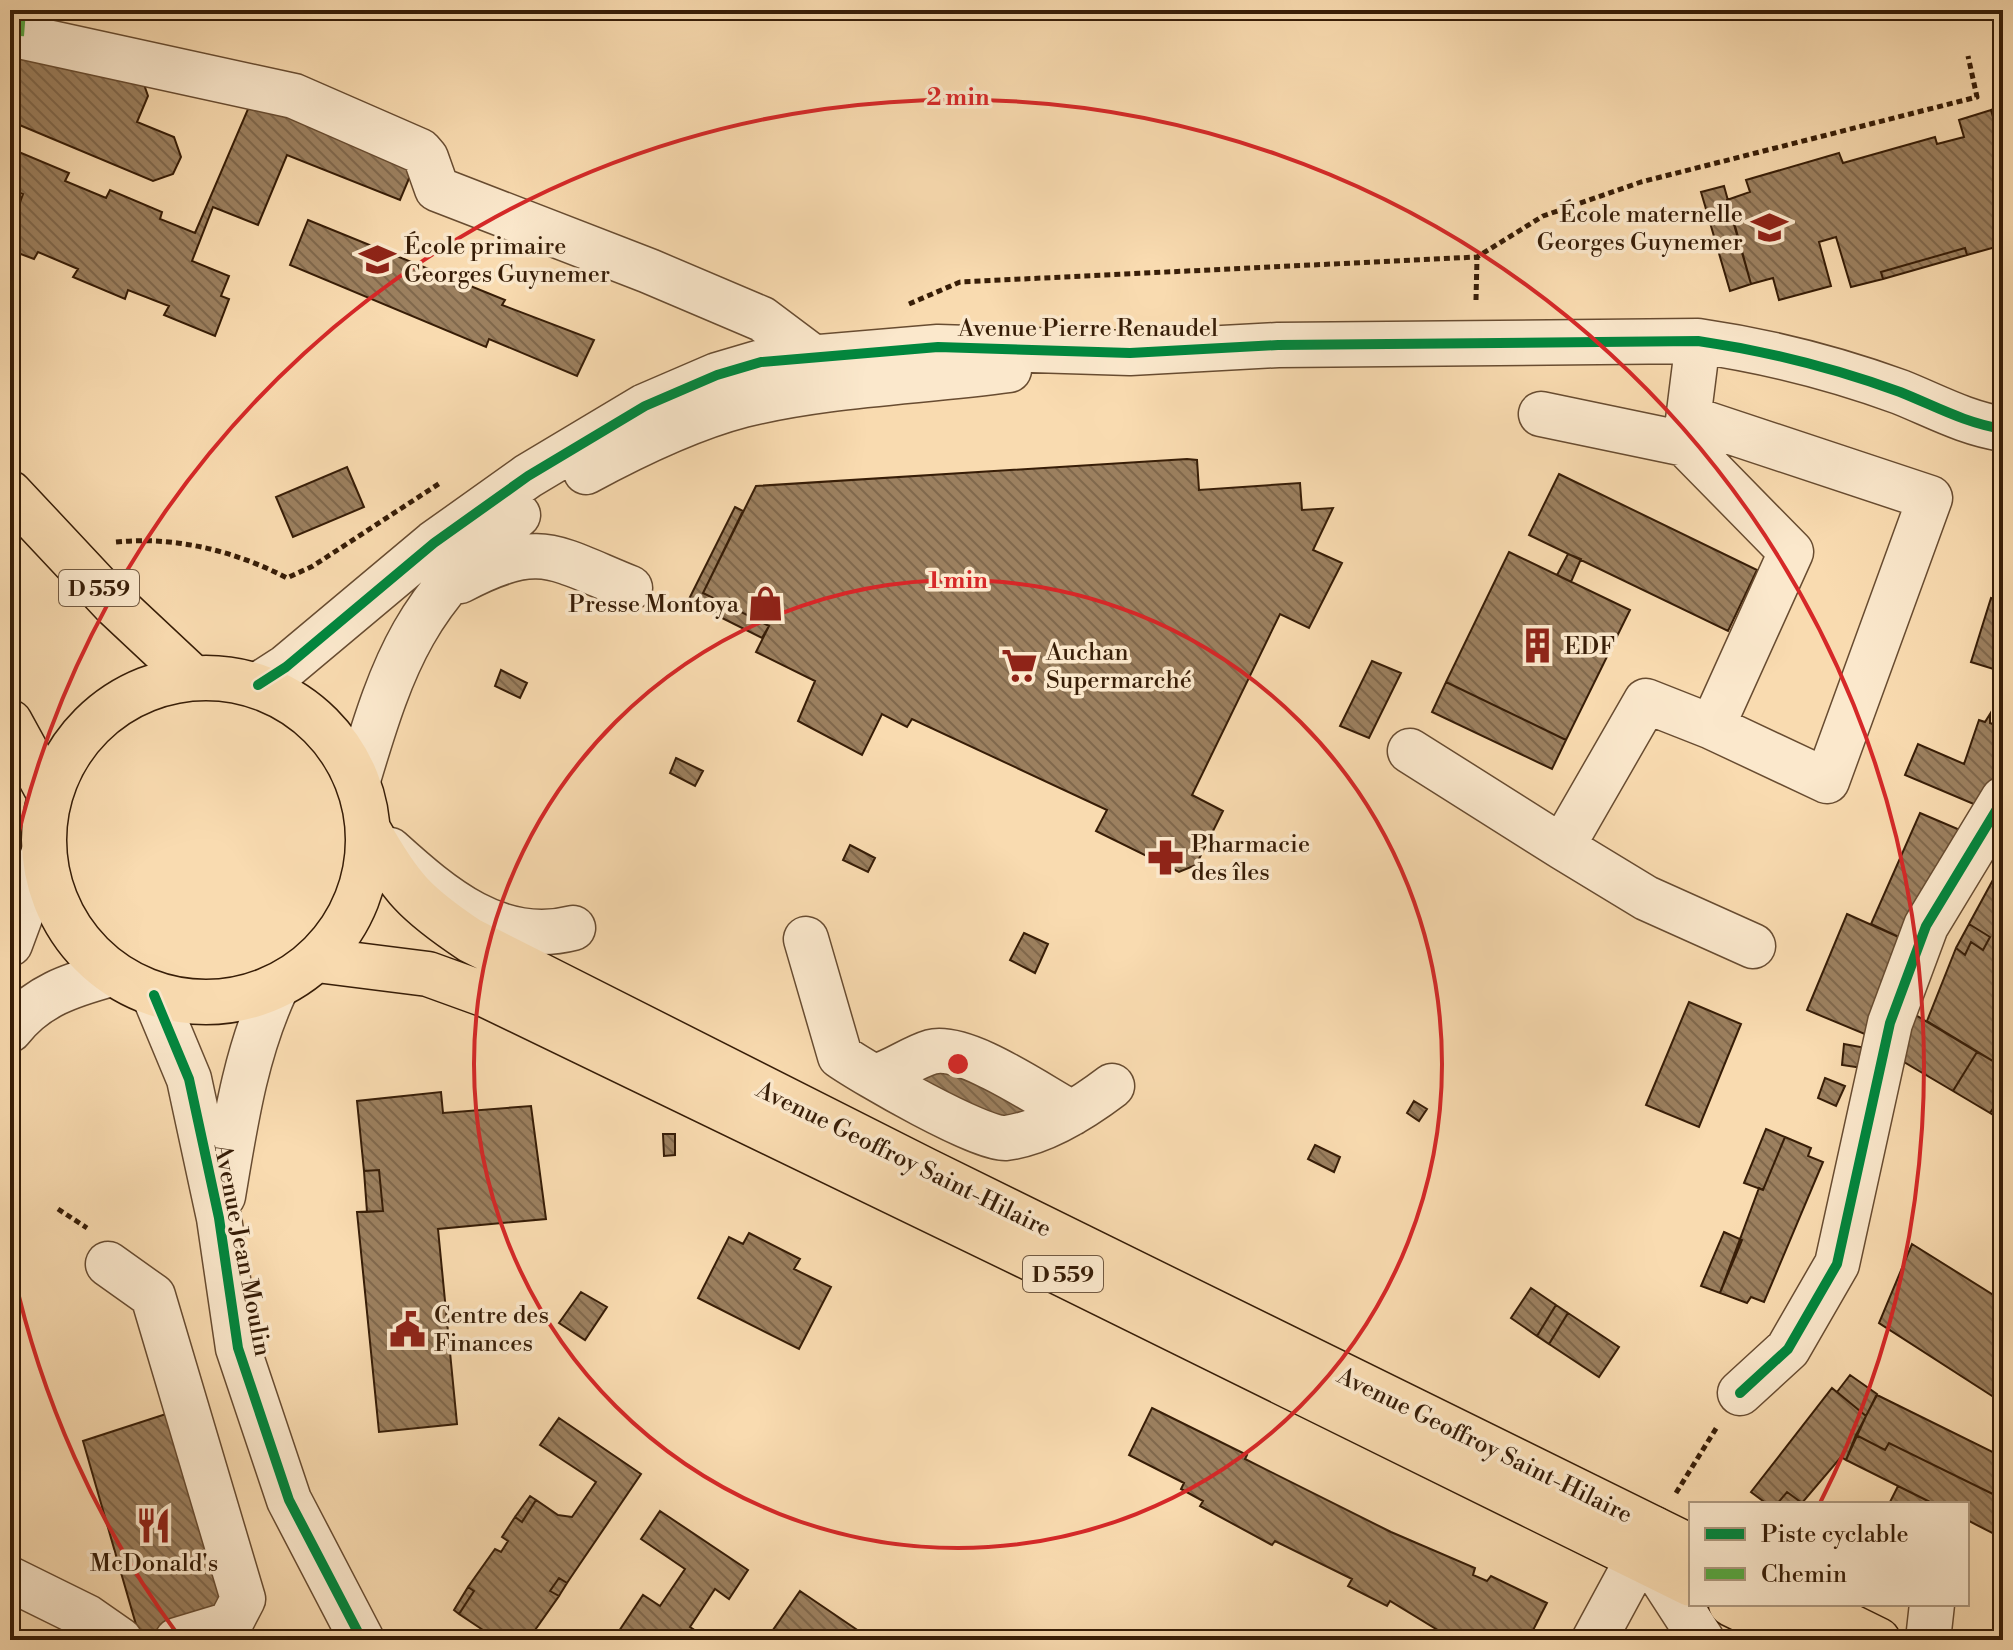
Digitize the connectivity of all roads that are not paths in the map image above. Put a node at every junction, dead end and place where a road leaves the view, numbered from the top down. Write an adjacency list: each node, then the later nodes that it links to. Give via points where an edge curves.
1 (10, 34): 3 (street, via 294,96 420,151 437,189 762,319)
2 (1698, 341): 3 (street, Avenue Pierre Renaudel, via 1294,345 1130,353 938,347); 4 (street, Avenue Pierre Renaudel, via 1761,350); 8 (street)
3 (813, 374): 11 (street, Avenue Pierre Renaudel, via 620,453 532,502); 13 (street, Avenue Pierre Renaudel, via 761,362 645,406 528,476 434,543)
4 (1902, 393): 5 (street, Avenue Pierre Renaudel, via 1972,400); 7 (street, Avenue Pierre Renaudel, via 1970,424)
5 (2003, 397)
6 (1541, 414): 8 (street)
7 (2003, 429)
8 (1687, 431): 15 (street, via 1791,552); 15 (street, via 1930,498 1827,781)
9 (10, 493): 12 (main road, D 559, via 114,604)
10 (630, 588): 11 (street, via 547,554 502,562)
11 (437, 593): 17 (street, Avenue Pierre Renaudel, via 399,658)
12 (193, 678): 13 (main road); 18 (main road, via 145,689 103,714 70,751)
13 (258, 685): 17 (main road, via 301,707 334,740)
14 (10, 722): 18 (main road)
15 (1712, 727): 21 (street, via 1646,701)
16 (1410, 751): 21 (street)
17 (358, 780): 20 (main road)
18 (50, 795): 22 (main road)
19 (1997, 824): 39 (street, via 1926,926 1890,1023 1837,1264 1788,1349)
20 (369, 831): 23 (street, via 432,884 512,932 546,935); 27 (main road, via 365,879 347,922); 40 (main road, Avenue Geoffroy Saint-Hilaire / D 559, via 393,873 420,905 470,940)
21 (1562, 847): 26 (street, via 1646,898)
22 (43, 855): 25 (street); 28 (main road, via 54,900 77,941)
23 (573, 928)
24 (806, 939): 32 (street, via 840,1056)
25 (10, 944)
26 (1753, 946)
27 (317, 960): 29 (main road); 40 (main road, Avenue Geoffroy Saint-Hilaire / D 559, via 428,974 486,995 1012,1249)
28 (111, 974): 30 (main road); 31 (street, via 47,996)
29 (276, 988): 30 (main road, via 237,1001 195,1003); 37 (street, Avenue Jean Moulin, via 244,1078)
30 (154, 995): 37 (street, Avenue Jean Moulin, via 189,1079)
31 (10, 1030)
32 (874, 1077): 33 (street, via 930,1052 945,1051); 35 (street)
33 (1007, 1078): 35 (street); 36 (street)
34 (1112, 1086): 36 (street)
35 (940, 1112): 36 (street, via 990,1136 1006,1138)
36 (1072, 1113)
37 (219, 1218): 46 (street, Avenue Jean Moulin, via 238,1348 289,1500)
38 (108, 1264): 45 (street, via 153,1296 243,1599 230,1624)
39 (1740, 1393)
40 (1666, 1554): 47 (street); 48 (street)
41 (10, 1579): 44 (street, via 87,1617)
42 (1735, 1606): 49 (main road)
43 (1809, 1606): 50 (main road)
44 (120, 1640)
45 (177, 1640)
46 (362, 1640)
47 (1594, 1640)
48 (1702, 1640)
49 (1805, 1640)
50 (1878, 1640)

